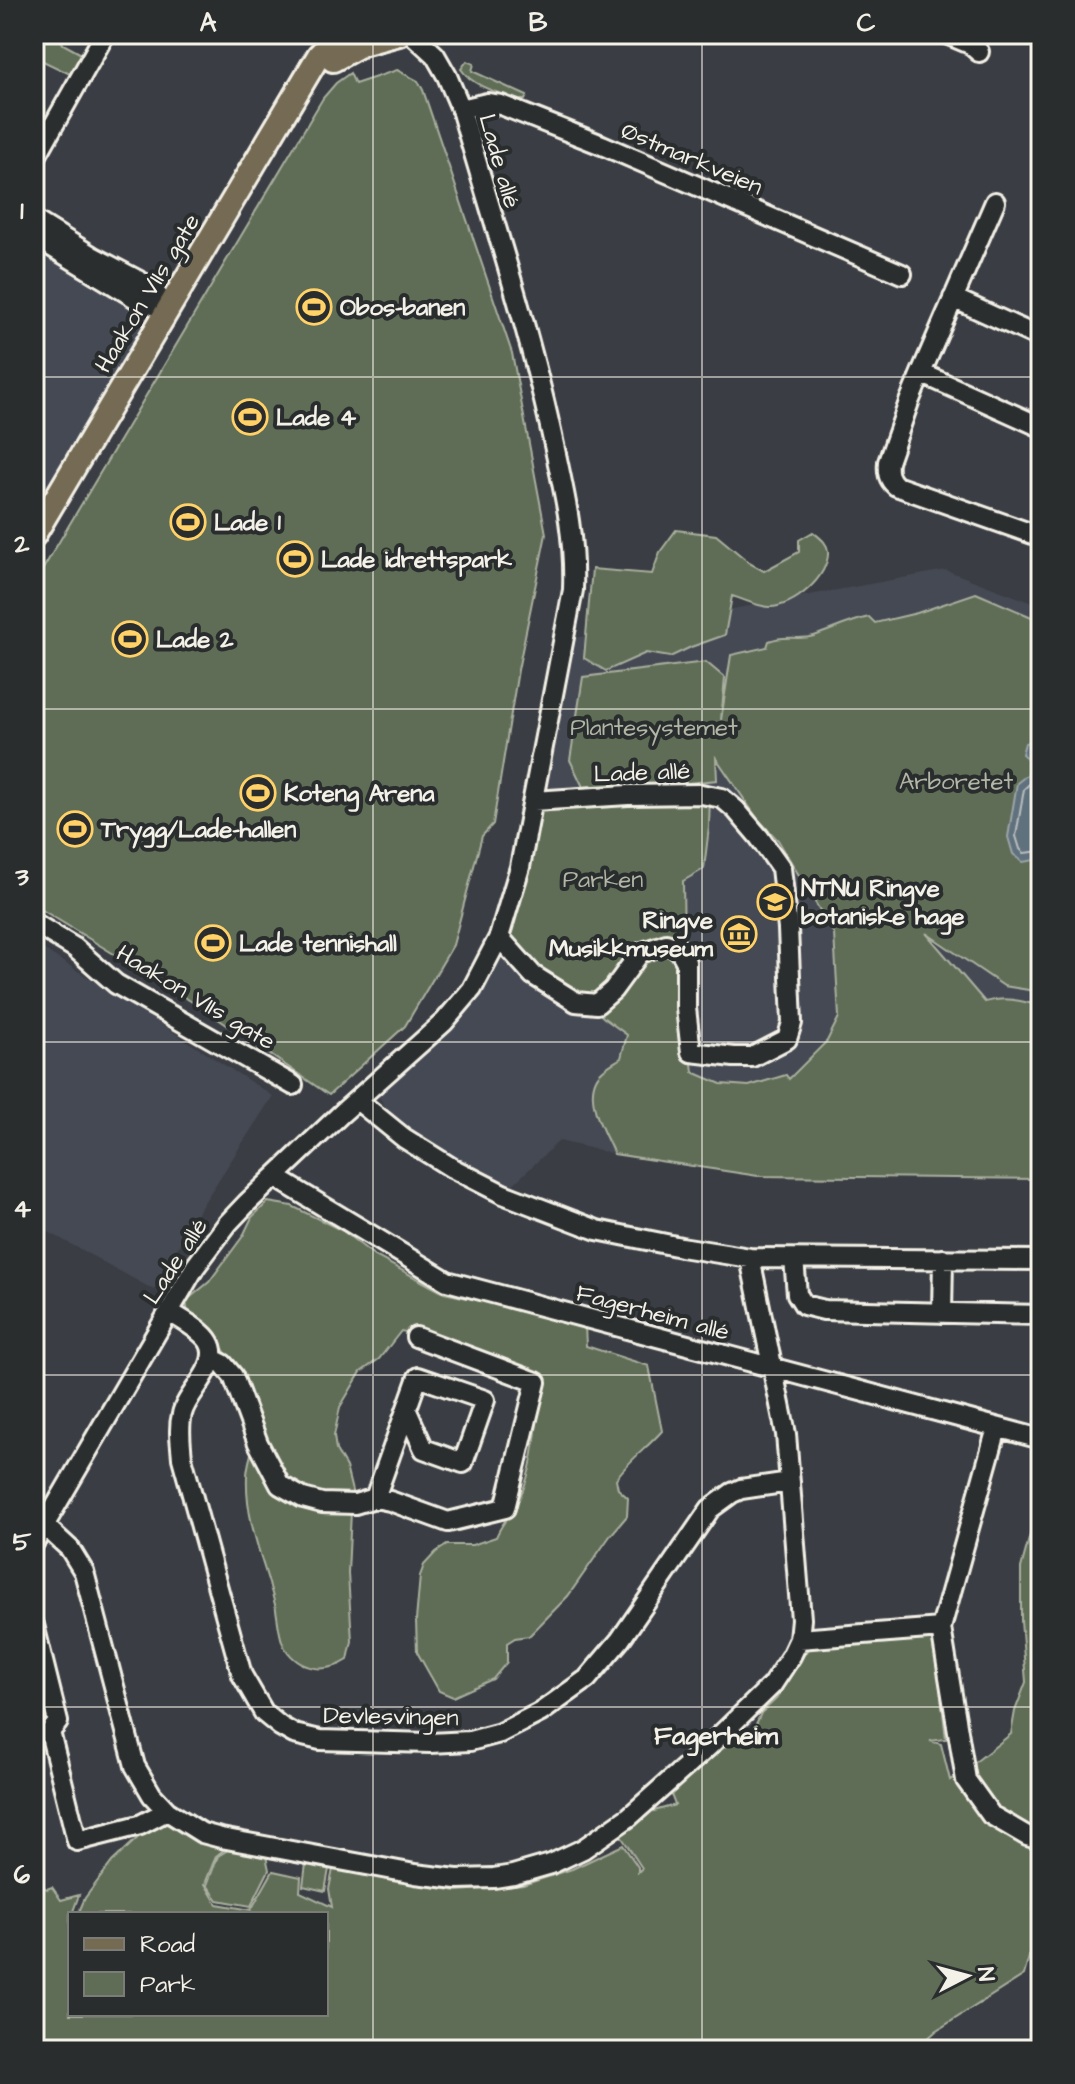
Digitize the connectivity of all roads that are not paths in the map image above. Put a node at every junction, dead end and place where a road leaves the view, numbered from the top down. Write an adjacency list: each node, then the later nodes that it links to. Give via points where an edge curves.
1 (105, 34): 11 (street)
2 (399, 34): 9 (main road, Haakon VIIs gate, via 350,49)
3 (412, 34): 8 (street, Lade allé)
4 (432, 34): 8 (street, Lade allé)
5 (946, 34): 7 (street)
6 (341, 36): 9 (main road, Haakon VIIs gate, via 319,55)
7 (979, 52)
8 (435, 55): 10 (street, Lade allé)
9 (306, 79): 17 (main road, Haakon VIIs gate)
10 (461, 109): 15 (street, Østmarkveien, via 501,105); 23 (street, Lade allé, via 545,403 571,528 573,590)
11 (34, 160)
12 (995, 202): 16 (street)
13 (34, 220): 17 (street, via 151,287)
14 (34, 236): 17 (street, via 142,302)
15 (902, 274)
16 (953, 298): 18 (street); 19 (street)
17 (168, 309): 21 (main road, Haakon VIIs gate)
18 (1041, 338)
19 (921, 373): 20 (street); 22 (street, via 888,462 892,482)
20 (1041, 427)
21 (34, 535)
22 (1041, 537)
23 (533, 801): 25 (street, Lade allé); 25 (street, Lade allé, via 701,794 722,798 736,810 781,868 790,960 792,1023 787,1039 752,1057 691,1052 686,962 679,949 666,944 640,953 597,1004 576,1002 533,975)
24 (34, 923): 26 (street, Haakon VIIs gate, via 75,948 116,984)
25 (499, 937): 27 (street, Lade allé, via 472,989)
26 (293, 1085)
27 (373, 1087): 28 (street, Lade allé); 29 (street)
28 (357, 1100): 29 (street); 30 (street, Lade allé)
29 (404, 1138): 31 (street, via 503,1194 597,1230)
30 (275, 1177): 35 (street, Lade allé, via 209,1247); 40 (street, Fagerheim allé, via 447,1281)
31 (750, 1258): 32 (street); 40 (street)
32 (794, 1259): 33 (street); 36 (street, via 797,1294 804,1305)
33 (943, 1259): 34 (street); 36 (street)
34 (1041, 1260)
35 (170, 1312): 39 (street, via 209,1341); 46 (street, Lade allé)
36 (942, 1313): 37 (street)
37 (1041, 1315)
38 (416, 1337): 45 (street, via 536,1382 505,1508 448,1522)
39 (213, 1359): 44 (street, Devlesvingen, via 182,1412 182,1458 242,1675 264,1713 307,1738 470,1741 541,1712 587,1679 620,1640 710,1509 741,1489); 45 (street, via 233,1376 280,1485 322,1503 355,1504)
40 (773, 1369): 42 (street, Fagerheim allé); 44 (street)
41 (407, 1411): 41 (street, via 418,1377 485,1400 463,1463 424,1449); 45 (street)
42 (997, 1428): 43 (street, Fagerheim allé); 49 (street)
43 (1041, 1439)
44 (790, 1482): 50 (street)
45 (375, 1498)
46 (45, 1526): 47 (street, Lade allé); 52 (street, via 70,1549 84,1572 135,1766)
47 (34, 1543)
48 (34, 1625): 51 (street, via 58,1722)
49 (941, 1628): 50 (street); 53 (street, via 966,1780 991,1815)
50 (799, 1639): 52 (street, via 761,1697 629,1817 583,1849 531,1870 494,1878 415,1874 221,1838 202,1833)
51 (42, 1734): 52 (street, via 77,1841 140,1825)
52 (167, 1811)
53 (1041, 1840)

